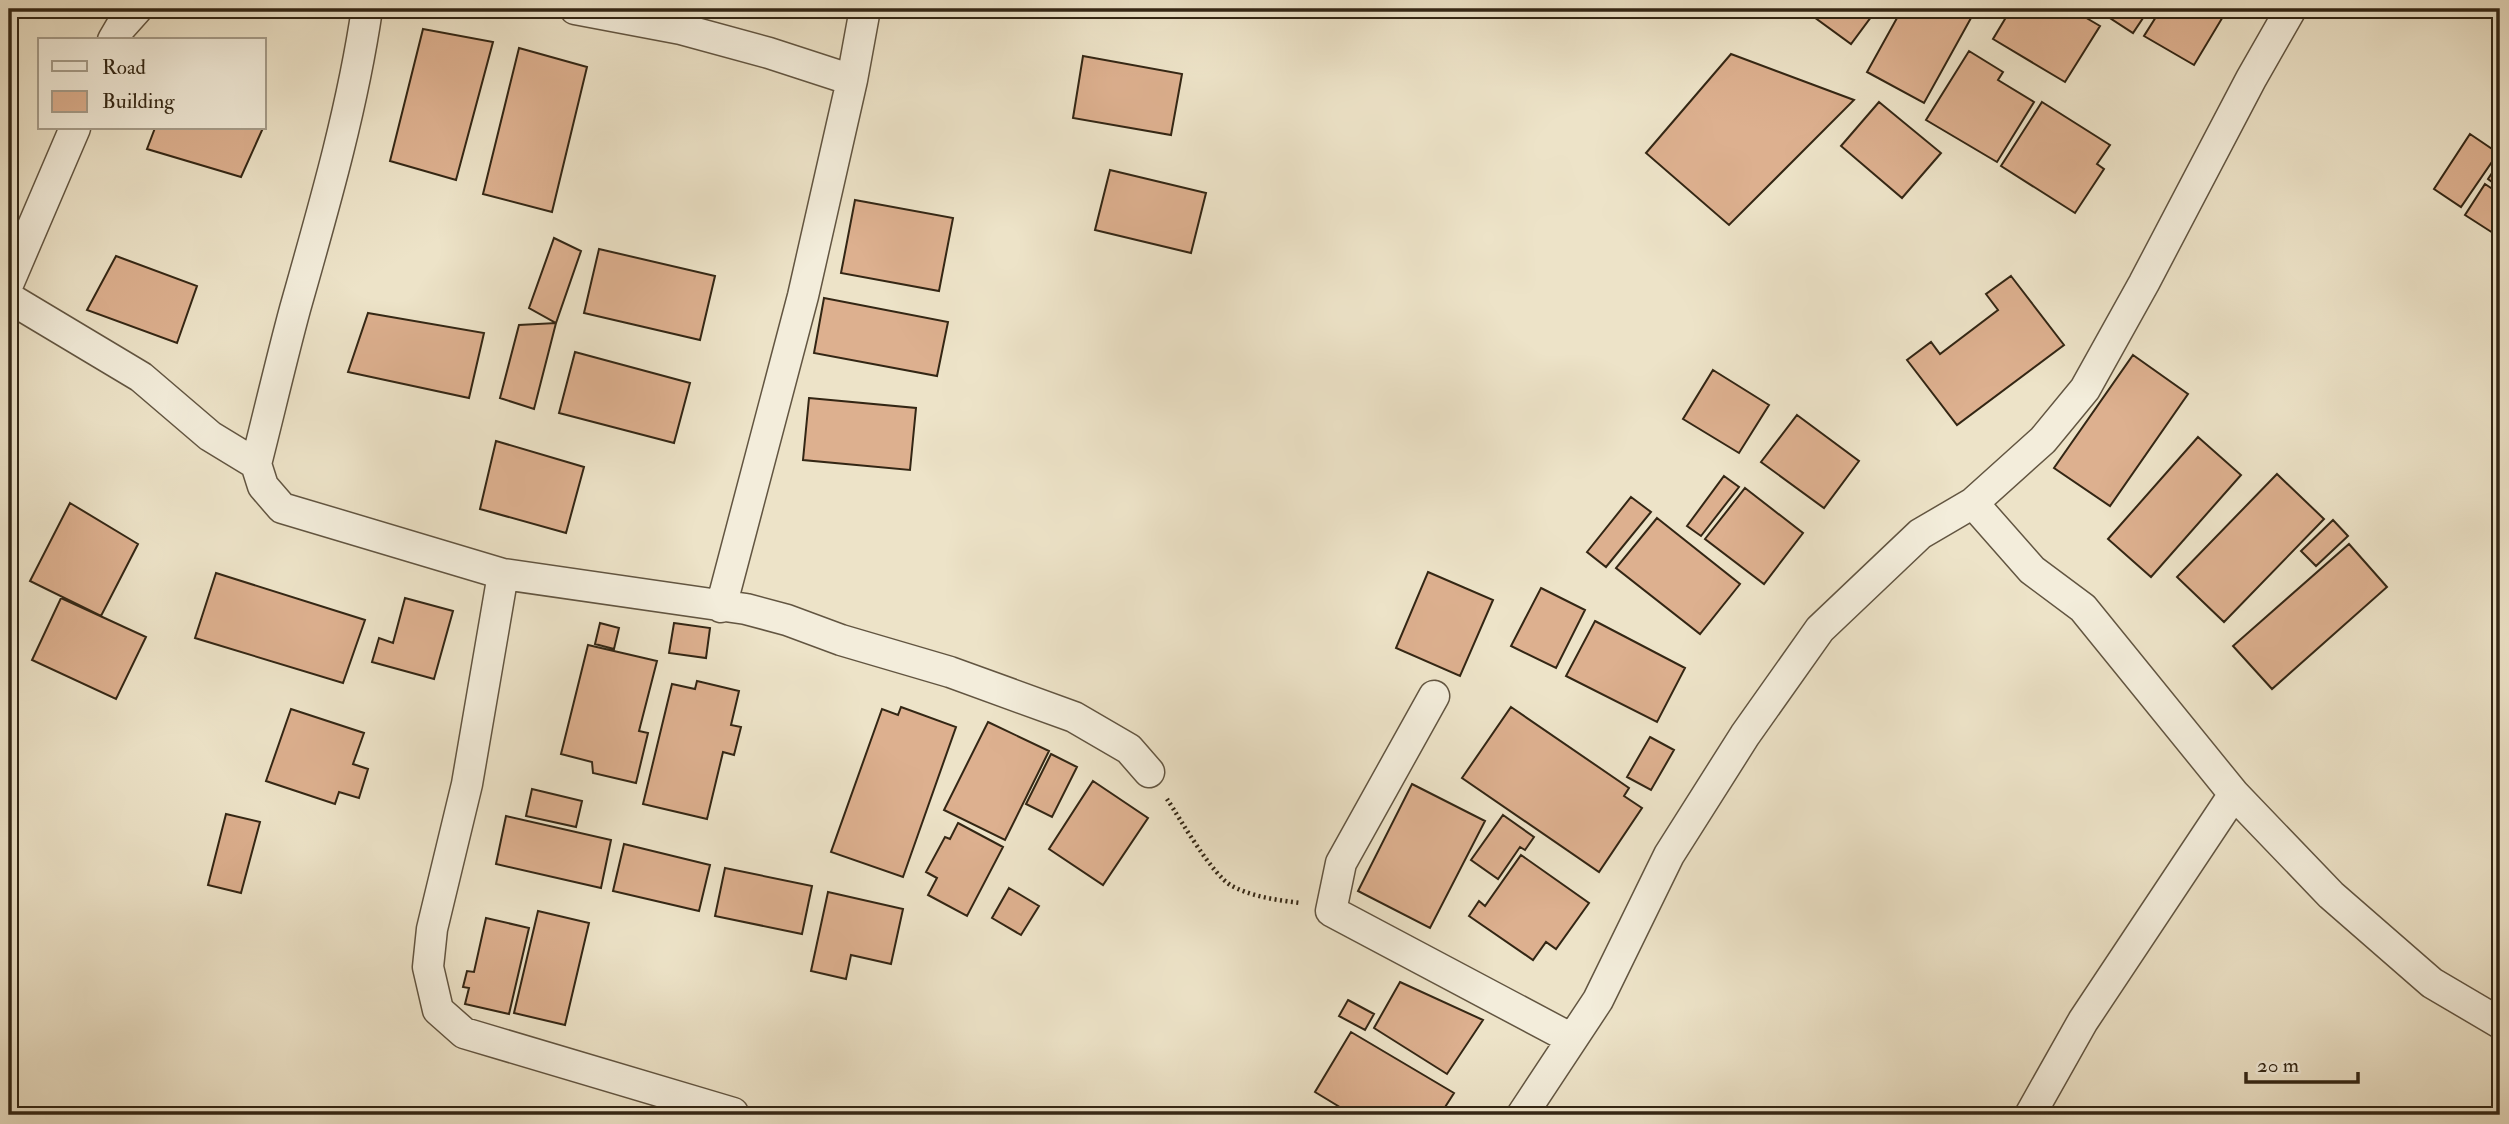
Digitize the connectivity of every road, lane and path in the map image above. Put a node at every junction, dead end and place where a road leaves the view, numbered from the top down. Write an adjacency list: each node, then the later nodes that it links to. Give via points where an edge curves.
1 (137, 9): 6 (street)
2 (367, 9): 11 (street, via 333,176)
3 (575, 9): 7 (street, via 681,29)
4 (865, 9): 7 (street)
5 (2291, 9): 12 (street, via 2085,389 2043,440)
6 (114, 38)
7 (852, 80): 14 (street, via 803,296)
8 (74, 130): 9 (street)
9 (9, 282)
10 (9, 298): 11 (street, via 141,377 210,436)
11 (256, 464): 13 (street, via 263,486 282,508)
12 (1973, 503): 17 (street, via 2032,570 2083,608); 20 (street, via 1920,534 1820,629 1669,855 1598,1000)
13 (503, 574): 14 (street); 21 (street, via 467,785 432,929 428,967 438,1010 464,1033)
14 (721, 607): 16 (street, via 787,620 1074,717 1129,749)
15 (1434, 695): 18 (street, via 1341,863)
16 (1149, 772): 18 (path, via 1229,885 1252,895)
17 (2234, 794): 19 (street, via 2331,895 2432,984); 23 (street, via 2083,1021)
18 (1331, 911): 20 (street)
19 (2500, 1023)
20 (1572, 1040): 22 (street)
21 (733, 1114)
22 (1522, 1115)
23 (2030, 1115)

